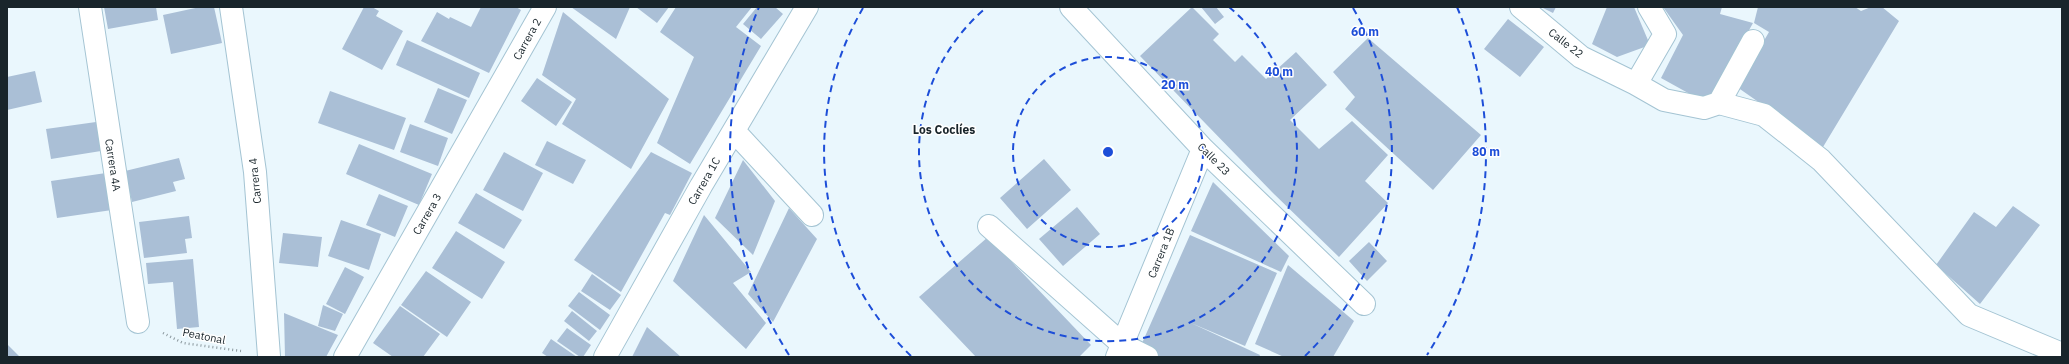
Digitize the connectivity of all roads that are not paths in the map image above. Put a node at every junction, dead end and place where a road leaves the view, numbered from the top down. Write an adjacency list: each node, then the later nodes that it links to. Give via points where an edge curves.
1 (90, 7): 17 (street, Carrera 4A)
2 (230, 7): 20 (street, Carrera 4, via 255,172)
3 (545, 7): 9 (street, Carrera 2)
4 (807, 7): 12 (street, Carrera 1C)
5 (1070, 7): 13 (street, Calle 23)
6 (1521, 7): 10 (street, Calle 22, via 1581,57)
7 (1649, 7): 10 (street, via 1665,34)
8 (1753, 41): 11 (street)
9 (509, 72): 21 (street, Carrera 3)
10 (1636, 84): 11 (street, Calle 22, via 1664,100 1704,108)
11 (1719, 103): 19 (street, via 1764,115 1821,160 1969,315)
12 (734, 131): 14 (street); 22 (street, Carrera 1C)
13 (1203, 149): 16 (street, Calle 23); 18 (street, Carrera 1B)
14 (812, 215)
15 (988, 226): 18 (street)
16 (1364, 304)
17 (138, 322)
18 (1120, 351): 23 (street)
19 (2062, 354)
20 (270, 356)
21 (345, 357)
22 (605, 357)
23 (1148, 357)

